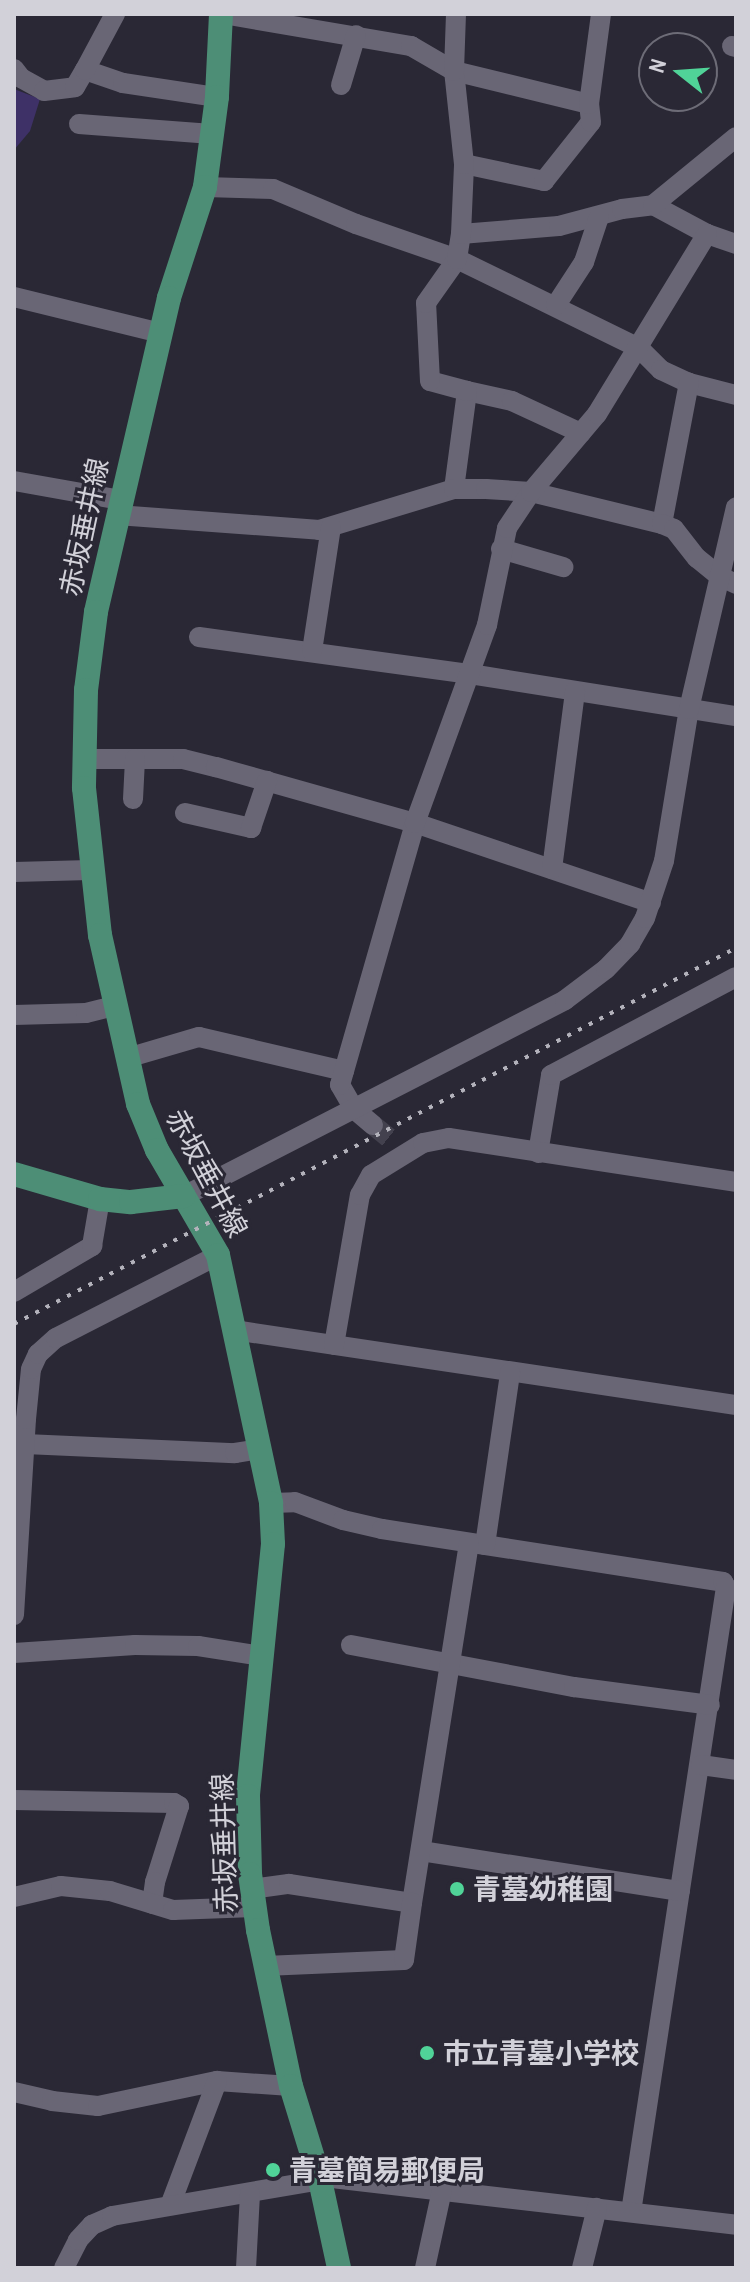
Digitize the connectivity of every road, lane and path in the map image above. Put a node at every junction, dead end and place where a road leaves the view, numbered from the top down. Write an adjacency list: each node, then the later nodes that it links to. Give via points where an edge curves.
1 (115, 14): 8 (street)
2 (222, 14): 5 (street); 11 (main road, 赤坂垂井線)
3 (456, 14): 9 (street)
4 (601, 14): 12 (street)
5 (295, 19): 6 (street)
6 (356, 35): 9 (street, via 411,46); 10 (street)
7 (14, 69): 8 (street, via 44,91 75,87)
8 (85, 70): 11 (street, via 123,83)
9 (454, 71): 12 (street); 16 (street)
10 (341, 85)
11 (217, 97): 14 (main road, 赤坂垂井線)
12 (589, 104): 16 (street, via 591,122 544,181)
13 (79, 124): 14 (street)
14 (212, 134): 17 (main road, 赤坂垂井線)
15 (736, 137): 18 (street)
16 (464, 164): 20 (street)
17 (205, 187): 23 (street, via 273,189); 26 (main road, 赤坂垂井線)
18 (653, 205): 19 (street); 21 (street)
19 (599, 217): 20 (street, via 559,226); 25 (street, via 584,262)
20 (461, 234): 23 (street)
21 (707, 234): 22 (street); 27 (street)
22 (736, 244)
23 (457, 259): 25 (street); 29 (street, via 426,303 430,381)
24 (14, 297): 26 (street)
25 (556, 305): 27 (street)
26 (161, 333): 36 (main road, 赤坂垂井線)
27 (639, 348): 28 (street, via 661,370); 31 (street)
28 (689, 383): 30 (street); 37 (street)
29 (467, 391): 31 (street, via 512,401); 33 (street)
30 (736, 395)
31 (581, 433): 34 (street)
32 (14, 481): 36 (street)
33 (454, 489): 34 (street); 38 (street)
34 (531, 492): 37 (street); 40 (street, via 507,528)
35 (736, 507): 39 (street)
36 (119, 508): 38 (street, via 284,529); 49 (main road, 赤坂垂井線, via 96,612)
37 (662, 524): 42 (street)
38 (331, 527): 44 (street)
39 (732, 540): 42 (street)
40 (501, 549): 41 (street); 45 (street, via 487,625)
41 (563, 567)
42 (728, 580): 47 (street)
43 (199, 637): 44 (street)
44 (312, 651): 45 (street)
45 (470, 674): 46 (street); 54 (street)
46 (575, 691): 47 (street); 55 (street)
47 (689, 709): 48 (street); 58 (street, via 664,861)
48 (736, 716)
49 (84, 759): 50 (street); 56 (main road, 赤坂垂井線)
50 (135, 759): 51 (street, via 183,759); 52 (street)
51 (267, 781): 53 (street, via 251,828); 54 (street)
52 (133, 799)
53 (185, 813)
54 (415, 823): 55 (street); 63 (street)
55 (552, 869): 58 (street)
56 (90, 870): 57 (street); 60 (main road, 赤坂垂井線)
57 (14, 872)
58 (651, 903): 64 (street, via 630,944 565,1000)
59 (736, 977): 66 (street, via 551,1075)
60 (115, 1006): 61 (street, via 86,1013); 62 (main road, 赤坂垂井線)
61 (14, 1015)
62 (127, 1058): 63 (street, via 199,1037); 69 (main road, 赤坂垂井線, via 144,1122)
63 (344, 1071): 64 (street, via 340,1085)
64 (354, 1109): 65 (street); 69 (street)
65 (373, 1125)
66 (538, 1153): 68 (street); 74 (street, via 449,1138 400,1147 371,1175 360,1195)
67 (14, 1174): 70 (main road)
68 (736, 1182)
69 (184, 1196): 70 (main road, via 131,1202); 71 (main road, 赤坂垂井線)
70 (100, 1199): 72 (street, via 92,1246)
71 (218, 1255): 73 (main road, 赤坂垂井線); 77 (street, via 56,1338 38,1354 31,1369)
72 (14, 1292)
73 (234, 1330): 74 (street); 78 (main road, 赤坂垂井線)
74 (334, 1345): 75 (street)
75 (510, 1373): 76 (street); 81 (street)
76 (736, 1405)
77 (25, 1444): 78 (street, via 235,1453); 79 (street)
78 (260, 1449): 80 (main road, 赤坂垂井線)
79 (18, 1495): 82 (street)
80 (271, 1503): 81 (street, via 295,1502 343,1520); 85 (main road, 赤坂垂井線, via 273,1544)
81 (477, 1544): 86 (street); 87 (street, via 723,1582)
82 (14, 1615)
83 (351, 1645): 86 (street)
84 (14, 1653): 85 (street, via 135,1645 198,1646)
85 (261, 1656): 94 (main road, 赤坂垂井線, via 248,1796)
86 (450, 1665): 87 (street); 91 (street)
87 (710, 1705): 88 (street)
88 (701, 1765): 89 (street); 92 (street)
89 (736, 1770)
90 (14, 1800): 96 (street, via 179,1806)
91 (421, 1851): 92 (street); 95 (street)
92 (680, 1891): 106 (street)
93 (14, 1897): 96 (street, via 61,1886 110,1891)
94 (253, 1898): 95 (street, via 289,1884); 96 (street, via 173,1910); 97 (main road, 赤坂垂井線)
95 (412, 1903): 97 (street, via 404,1960)
96 (152, 1904)
97 (265, 1966): 99 (main road, 赤坂垂井線)
98 (217, 2081): 99 (street); 100 (street, via 98,2106); 104 (street)
99 (291, 2086): 101 (main road, 赤坂垂井線)
100 (14, 2092)
101 (320, 2180): 102 (street); 103 (street); 110 (main road, 赤坂垂井線)
102 (442, 2190): 105 (street); 111 (street)
103 (250, 2194): 104 (street); 109 (street)
104 (171, 2203): 108 (street, via 92,2225)
105 (597, 2208): 106 (street); 112 (street)
106 (631, 2212): 107 (street)
107 (736, 2225)
108 (64, 2268)
109 (246, 2268)
110 (339, 2268)
111 (425, 2268)
112 (582, 2268)

